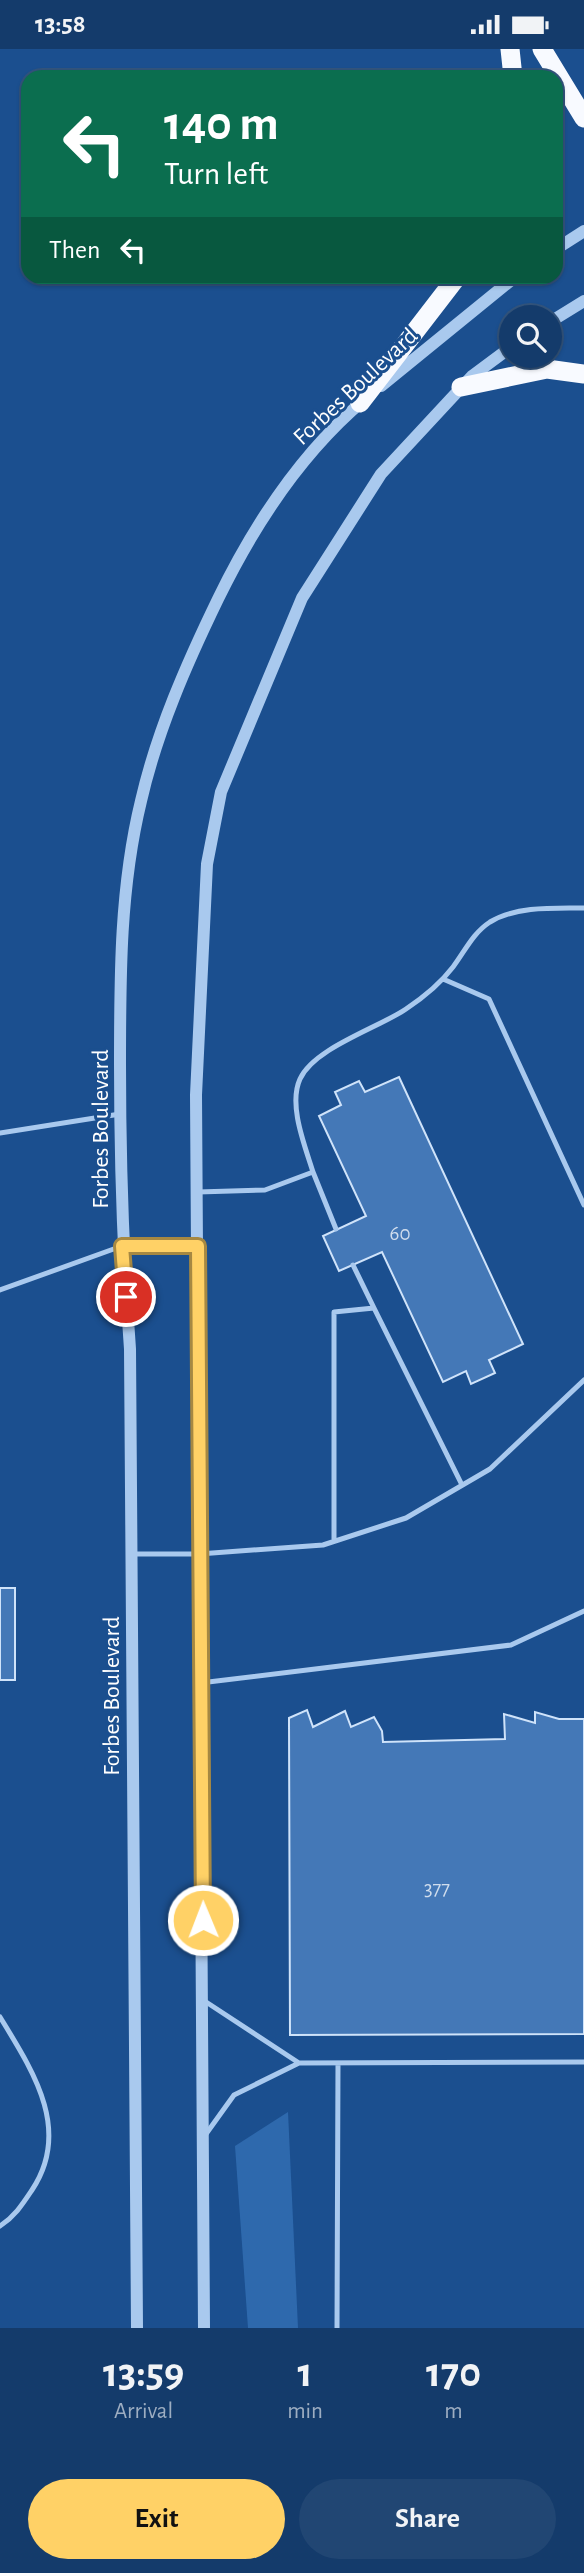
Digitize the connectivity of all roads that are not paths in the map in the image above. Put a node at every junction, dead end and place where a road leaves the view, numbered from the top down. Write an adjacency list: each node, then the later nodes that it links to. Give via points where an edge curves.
1 (510, 49): 3 (highway)
2 (542, 49): 4 (highway)
3 (512, 70)
4 (555, 70)
5 (563, 84): 6 (highway)
6 (584, 118)
7 (584, 231): 8 (street)
8 (563, 244)
9 (452, 284): 16 (highway)
10 (506, 284): 16 (street, Forbes Boulevard)
11 (584, 301): 12 (street)
12 (562, 315)
13 (499, 357): 15 (street)
14 (584, 374): 15 (highway, via 547,369)
15 (461, 387): 22 (street, via 381,474 302,598 221,792 207,864 196,1095)
16 (360, 403): 19 (street, Forbes Boulevard, via 304,460 251,535 192,653 153,757 123,900)
17 (584, 908): 18 (lane, via 527,911 491,922)
18 (443, 979): 21 (lane, via 405,1010 307,1068 296,1092); 23 (lane, via 489,999)
19 (120, 1114): 20 (lane); 25 (street, Forbes Boulevard)
20 (0, 1133)
21 (313, 1172): 22 (lane, via 265,1190); 24 (lane)
22 (198, 1192): 26 (street)
23 (584, 1205)
24 (336, 1229)
25 (122, 1246): 26 (lane); 28 (lane); 34 (street, Forbes Boulevard, via 130,1349)
26 (198, 1246): 33 (street)
27 (353, 1265): 29 (lane)
28 (0, 1290)
29 (373, 1308): 31 (lane); 32 (lane, via 334,1312)
30 (584, 1380): 31 (lane, via 490,1469)
31 (462, 1485): 32 (lane, via 406,1518)
32 (334, 1541): 33 (lane)
33 (199, 1553): 34 (lane); 36 (street)
34 (131, 1554): 44 (street, Forbes Boulevard)
35 (584, 1611): 36 (lane, via 511,1645)
36 (200, 1683): 37 (street)
37 (203, 2000): 40 (lane); 42 (street)
38 (0, 2017): 43 (lane, via 39,2086 51,2128 44,2172 15,2217)
39 (584, 2062): 41 (lane)
40 (299, 2063): 41 (lane); 42 (lane, via 234,2095)
41 (338, 2063): 46 (lane)
42 (204, 2137): 45 (street)
43 (0, 2226)
44 (137, 2328)
45 (204, 2328)
46 (337, 2328)

